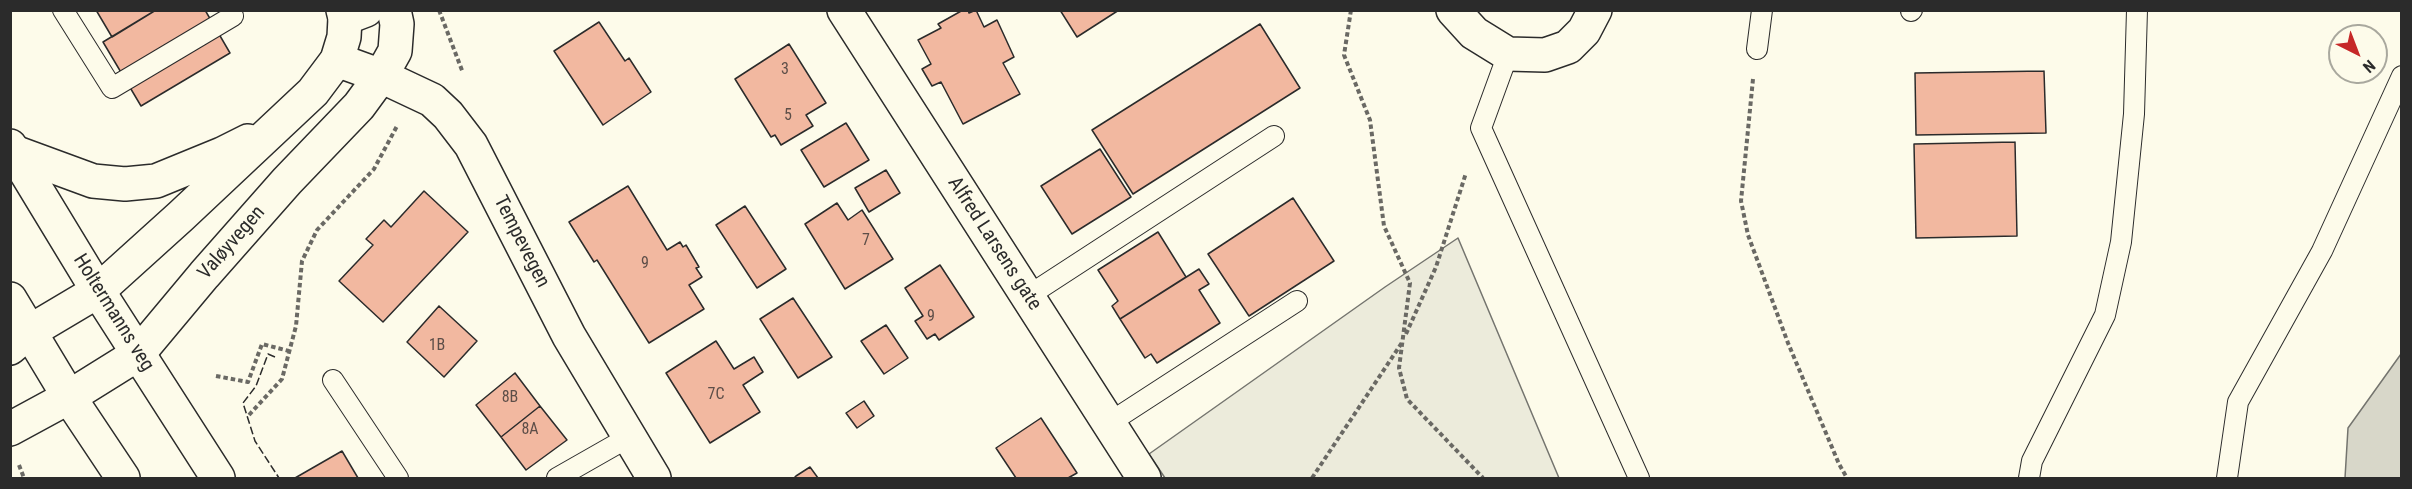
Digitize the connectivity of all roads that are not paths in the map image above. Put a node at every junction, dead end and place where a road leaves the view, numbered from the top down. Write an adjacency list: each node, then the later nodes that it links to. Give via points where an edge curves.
1 (63, 10): 2 (lane, via 112,88 233,16)
2 (230, 10)
3 (394, 10): 13 (street, Valøyvegen, via 394,51)
4 (844, 10): 19 (street, Alfred Larsens gate)
5 (1453, 10): 11 (street, via 1474,33)
6 (1595, 10): 11 (street, via 1584,32 1568,47 1545,55)
7 (1762, 10): 10 (lane)
8 (2137, 10): 36 (lane, via 2132,138 2121,242 2105,315 2032,461)
9 (351, 13): 12 (street)
10 (1756, 49)
11 (1508, 54): 35 (lane, via 1481,128)
12 (337, 60): 13 (street, Tempevegen); 15 (street, via 313,92)
13 (381, 76): 23 (street, Valøyvegen, via 359,106 287,181); 28 (street, Tempevegen, via 432,100 471,145 569,336)
14 (2402, 76): 37 (lane, via 2322,251 2238,402)
15 (273, 128): 17 (street, via 167,177 135,184 93,181); 18 (street)
16 (1274, 136): 19 (lane)
17 (12, 149): 18 (street, Holtermanns veg)
18 (98, 291): 22 (street); 23 (street, Holtermanns veg)
19 (1028, 296): 26 (street, Alfred Larsens gate)
20 (10, 298): 22 (street)
21 (1297, 301): 26 (lane)
22 (20, 340): 25 (street)
23 (138, 354): 25 (street, Valøyvegen); 30 (street, Holtermanns veg)
24 (333, 380): 31 (lane)
25 (69, 397): 27 (street, Valøyvegen); 29 (street)
26 (1109, 423): 34 (street, Alfred Larsens gate)
27 (10, 429)
28 (629, 437): 32 (lane); 33 (street, Tempevegen)
29 (123, 478)
30 (218, 478)
31 (398, 478)
32 (557, 478)
33 (654, 478)
34 (1144, 478)
35 (1639, 478)
36 (2029, 478)
37 (2227, 478)

